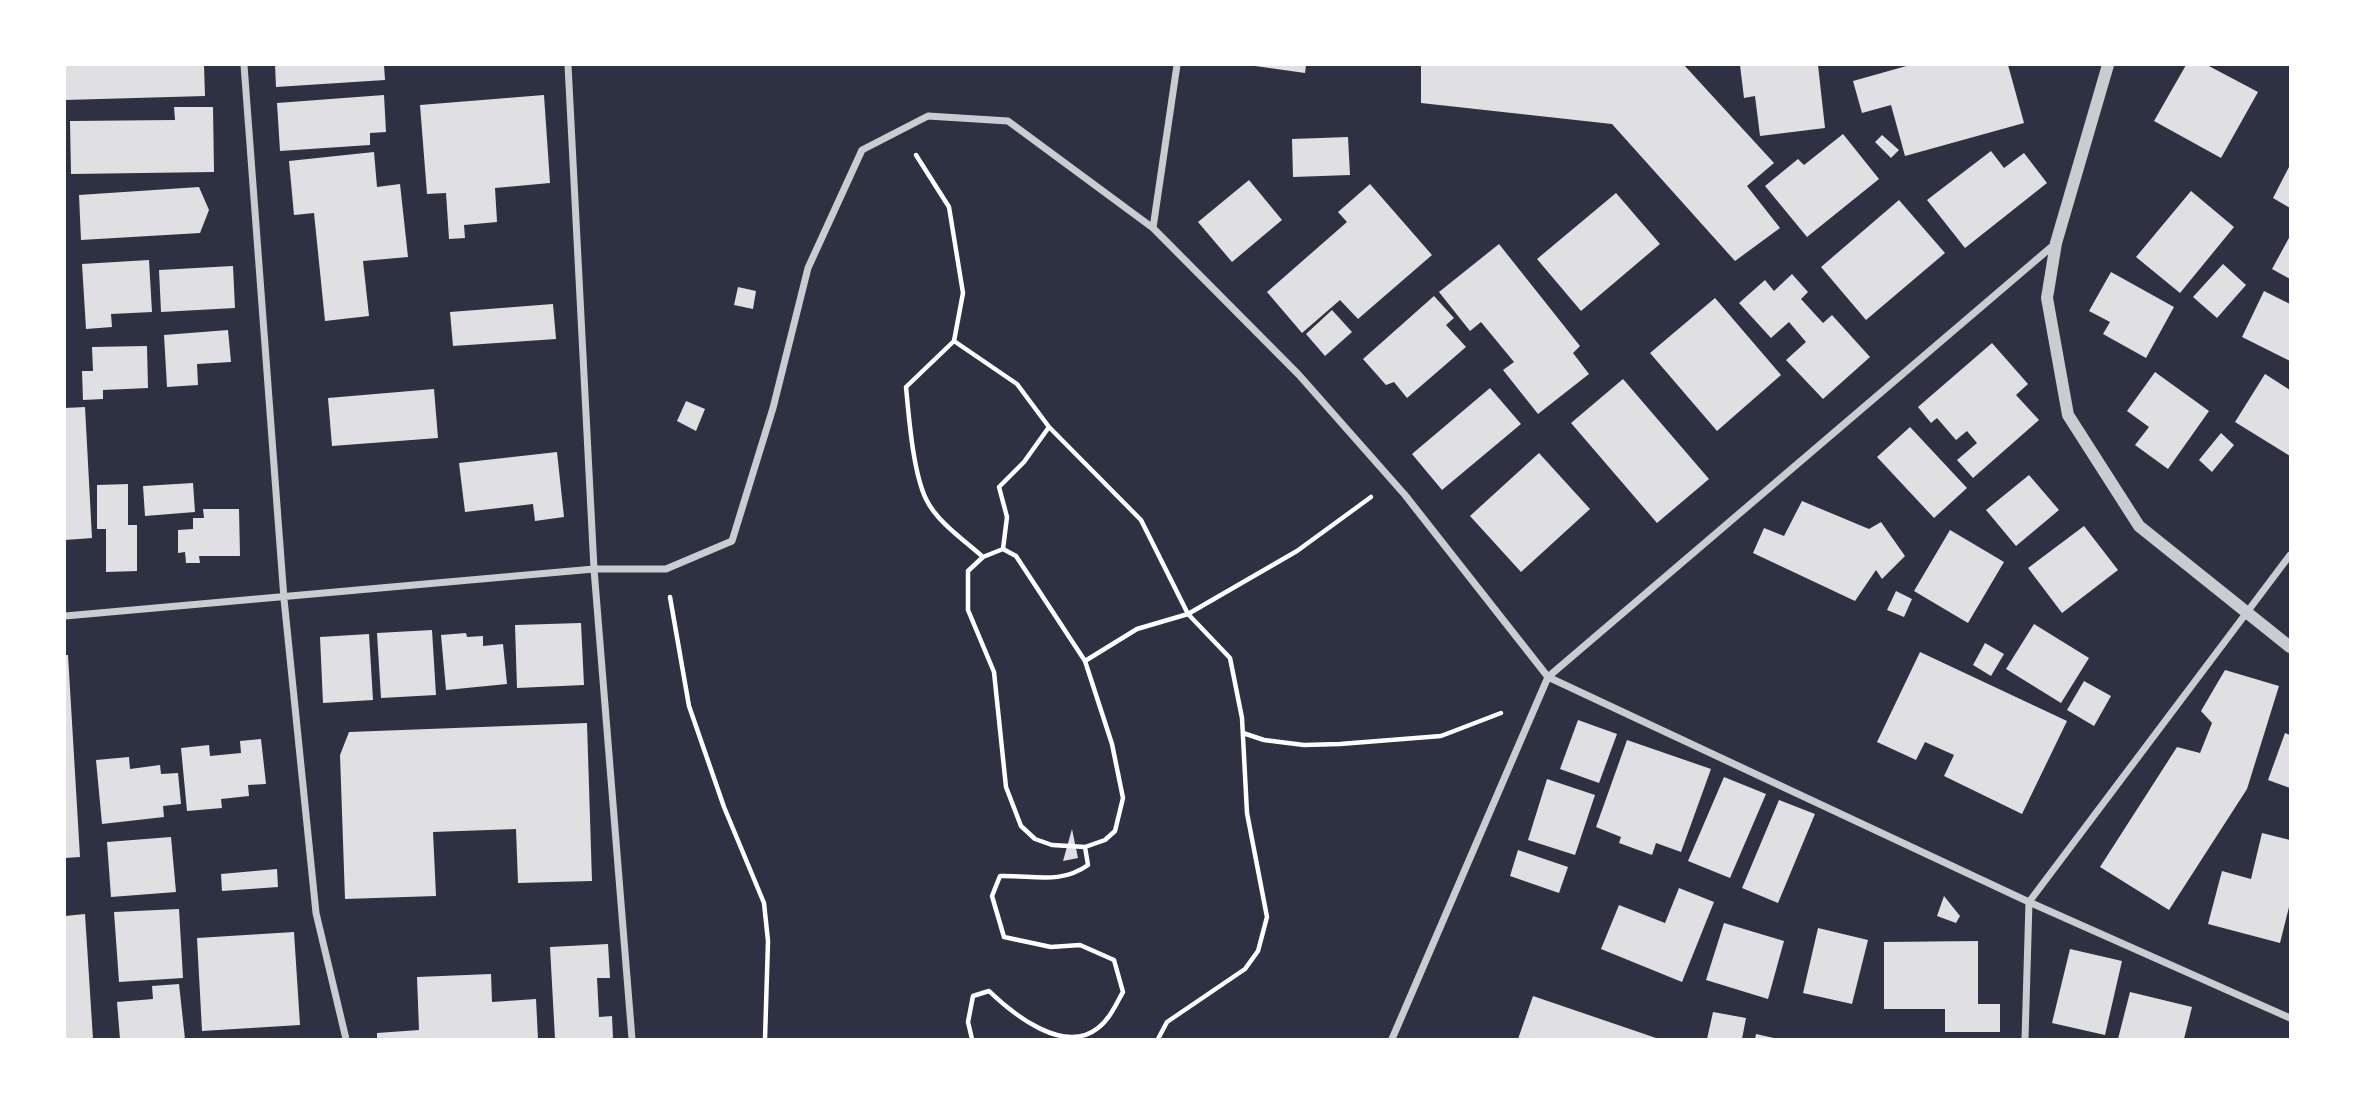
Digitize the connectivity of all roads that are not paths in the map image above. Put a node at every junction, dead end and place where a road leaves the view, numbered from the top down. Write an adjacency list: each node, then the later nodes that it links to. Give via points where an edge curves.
1 (244, 65): 9 (street)
2 (568, 65): 8 (street)
3 (1177, 65): 5 (street)
4 (2108, 65): 6 (street)
5 (1153, 228): 8 (street, via 1008,121 928,116 862,150 808,268 773,408 732,541 666,569); 13 (street, via 1299,375 1405,495)
6 (2056, 243): 10 (street, via 2047,298 2068,415 2139,526); 13 (street)
7 (2290, 555): 10 (street)
8 (594, 569): 9 (street); 17 (street)
9 (284, 599): 11 (street); 16 (street, via 316,913)
10 (2247, 612): 12 (street); 14 (street)
11 (65, 616)
12 (2290, 647)
13 (1548, 677): 14 (street); 18 (street)
14 (2029, 902): 15 (street); 19 (street)
15 (2290, 1018)
16 (346, 1039)
17 (632, 1039)
18 (1392, 1039)
19 (2025, 1039)

